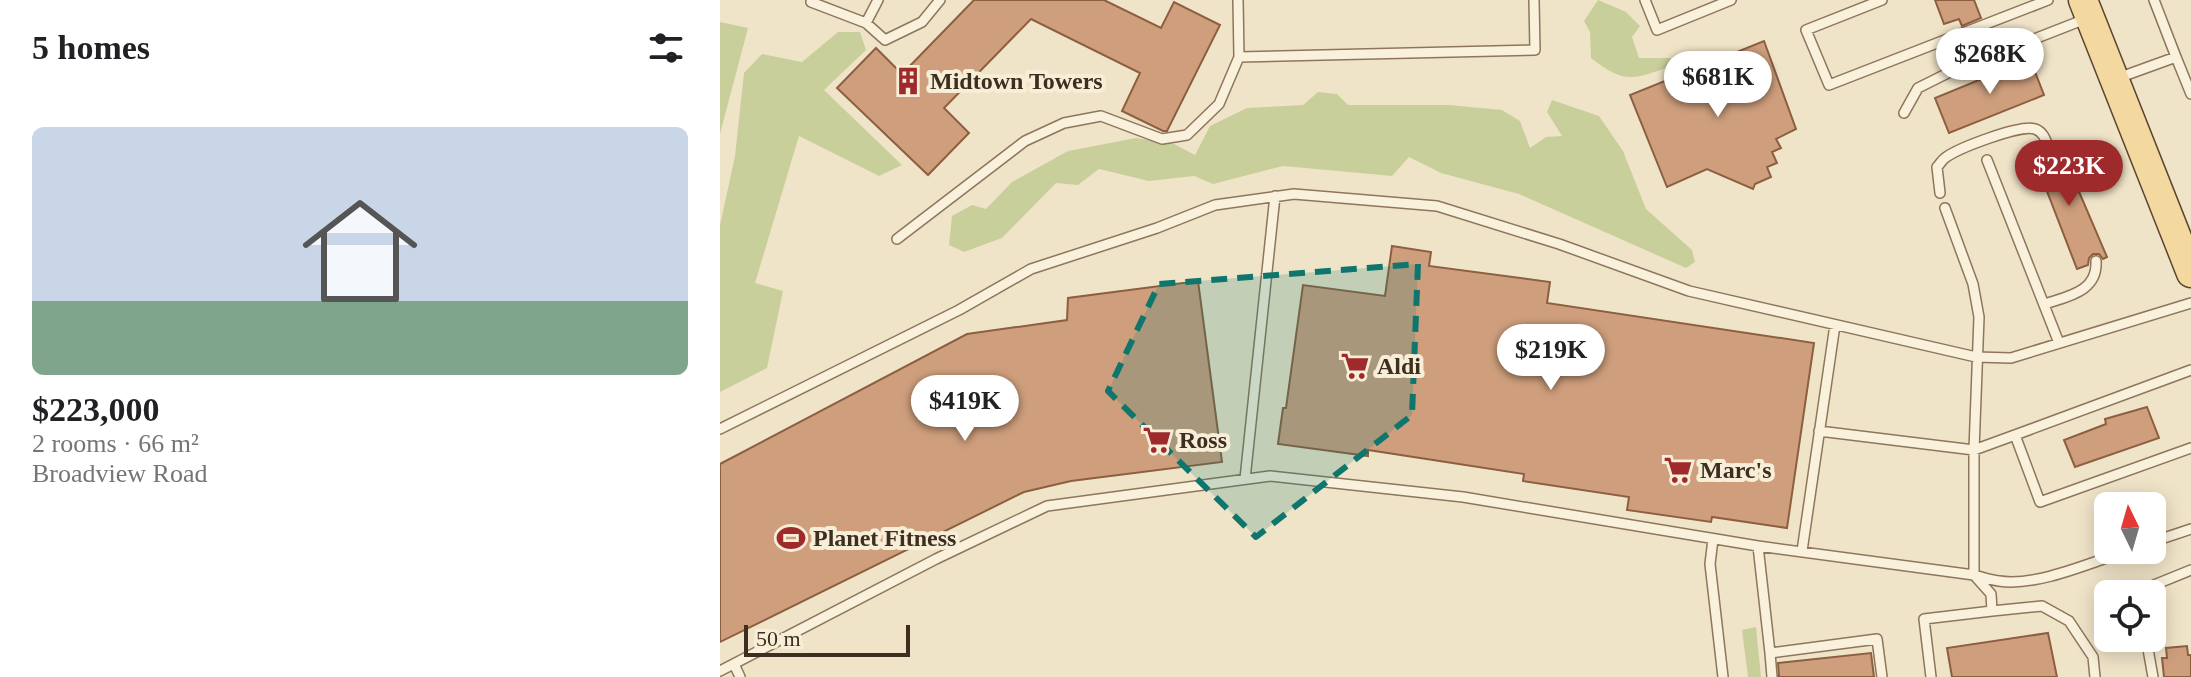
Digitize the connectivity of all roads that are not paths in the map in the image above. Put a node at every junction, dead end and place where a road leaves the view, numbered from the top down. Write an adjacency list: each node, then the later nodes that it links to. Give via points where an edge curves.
1 (878, 0): 12 (lane)
2 (940, 0): 12 (lane, via 922,22 885,40)
3 (1238, 0): 13 (lane)
4 (1534, 0): 13 (lane, via 1535,50)
5 (1645, 0): 6 (lane, via 1657,30)
6 (1731, 0)
7 (1882, 0): 8 (lane, via 1806,30 1829,85)
8 (2048, 0)
9 (2154, 0): 14 (lane)
10 (808, 1): 12 (lane)
11 (2087, 9): 15 (main road); 17 (lane, via 1918,88)
12 (866, 23)
13 (1239, 57): 23 (lane, via 1219,104 1187,135 1162,139 1101,116 1064,123 1025,141)
14 (2176, 57): 15 (lane); 16 (lane)
15 (2115, 79): 25 (main road)
16 (2191, 94)
17 (1904, 113)
18 (2049, 149): 20 (lane, via 2042,133 2033,128 1958,152 1937,167)
19 (1987, 160): 27 (lane)
20 (1940, 193)
21 (1275, 196): 28 (lane, via 1437,206 1689,291); 32 (lane, via 1215,205 1031,269); 37 (lane)
22 (1945, 208): 30 (lane, via 1973,284 1979,317)
23 (897, 239)
24 (2096, 261): 27 (lane, via 2097,273 2087,288)
25 (2191, 273)
26 (2191, 303): 29 (lane)
27 (2045, 304): 29 (lane)
28 (1835, 325): 30 (lane); 33 (lane)
29 (2059, 343): 30 (lane, via 2011,358)
30 (1976, 357): 36 (lane)
31 (2191, 370): 34 (lane)
32 (720, 429)
33 (1819, 431): 36 (lane); 42 (lane)
34 (2015, 435): 35 (lane, via 2040,502); 36 (lane)
35 (2191, 448)
36 (1974, 450): 45 (lane)
37 (1245, 479): 40 (lane, via 1282,477 1463,497); 50 (lane, via 1047,506)
38 (2191, 529): 39 (lane)
39 (2166, 537)
40 (1713, 539): 41 (lane); 53 (lane, via 1710,564)
41 (1758, 546): 42 (lane); 49 (lane)
42 (1802, 551): 45 (lane)
43 (2094, 562): 45 (lane, via 2028,580 2001,582)
44 (2191, 570): 46 (lane)
45 (1974, 575): 47 (lane, via 1991,594)
46 (2166, 580)
47 (1992, 611): 56 (lane, via 1924,619); 57 (lane, via 2042,606 2069,621 2093,657)
48 (2149, 652): 58 (lane)
49 (1770, 653): 54 (lane); 55 (lane, via 1877,639)
50 (734, 664): 51 (lane); 52 (lane)
51 (720, 671)
52 (740, 677)
53 (1723, 677)
54 (1772, 677)
55 (1882, 677)
56 (1931, 677)
57 (2095, 677)
58 (2153, 677)

